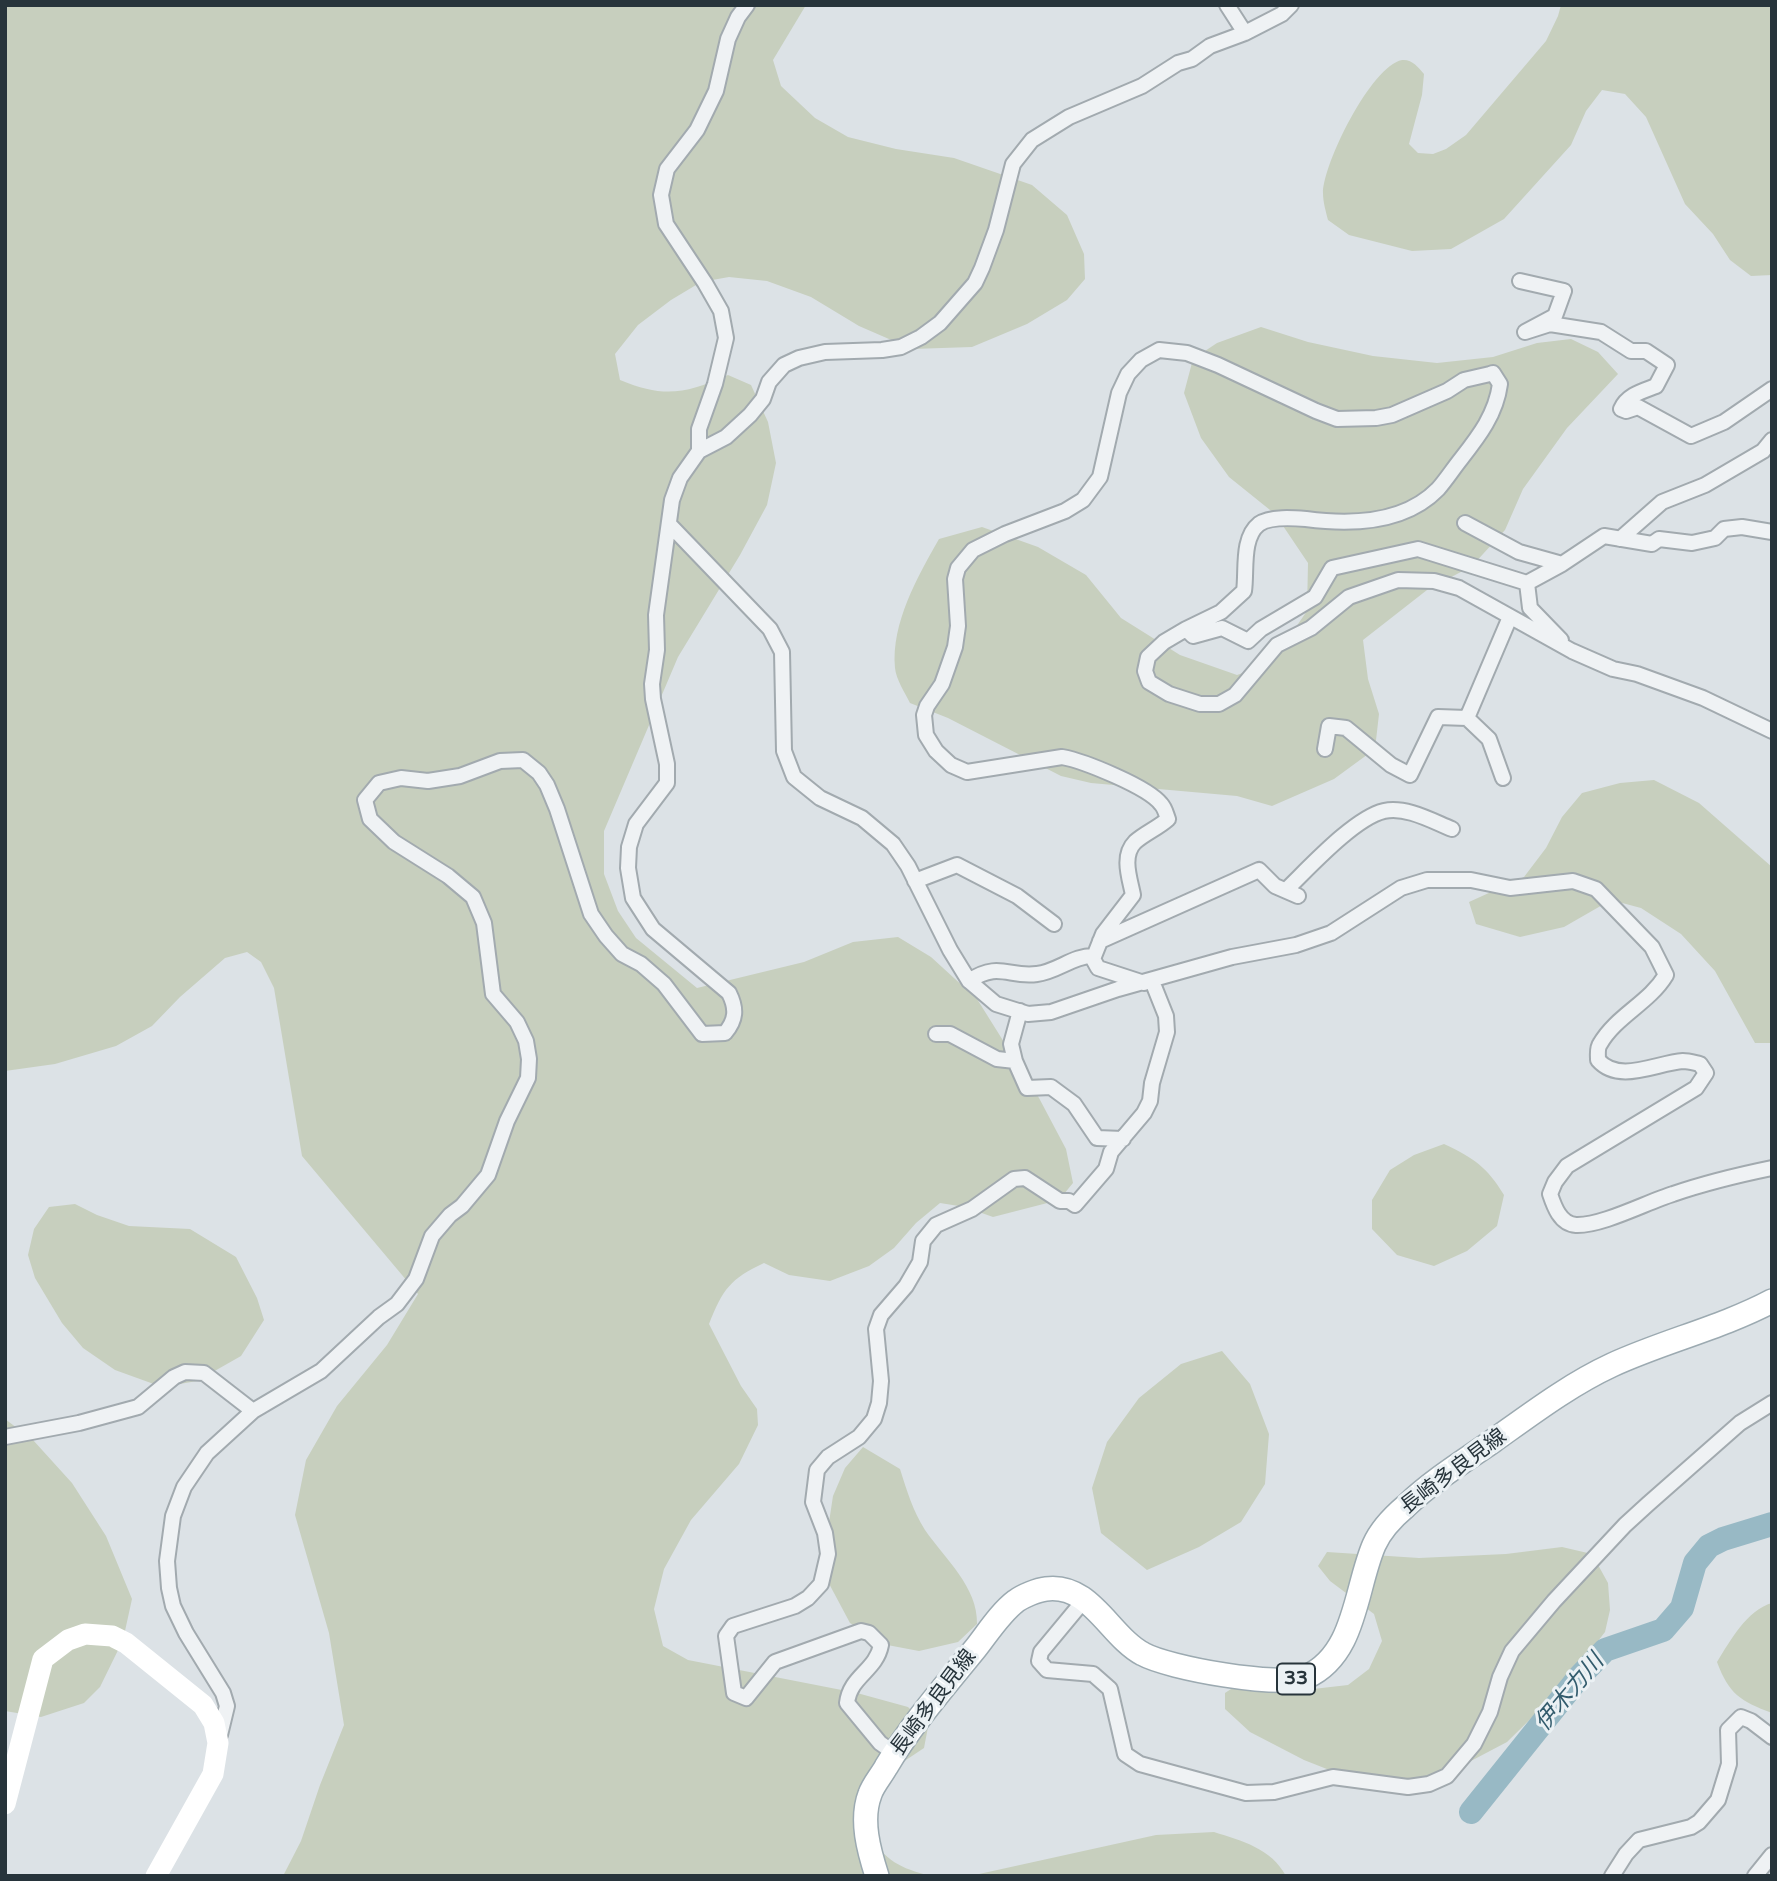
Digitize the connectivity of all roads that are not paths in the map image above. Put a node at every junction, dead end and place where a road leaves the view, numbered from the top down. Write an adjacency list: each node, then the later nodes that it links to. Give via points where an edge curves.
1 (747, 5): 8 (street, via 728,38 716,91 696,130 667,169 660,195 666,224 721,311 726,338 699,429)
2 (1227, 5): 4 (street)
3 (1291, 5): 4 (street)
4 (1245, 33): 8 (street, via 1210,46 1142,86 1069,117 1032,139 1013,164 996,230 975,283 940,323 901,347 825,352 784,365 750,415 726,437)
5 (1520, 281): 6 (street, via 1564,291 1555,316 1525,332 1550,324 1601,332 1630,351 1646,351 1667,365 1656,386 1632,396 1621,409 1638,407 1692,436 1724,422)
6 (1772, 389)
7 (1772, 440): 12 (street, via 1763,451 1705,485 1661,502)
8 (699, 451): 10 (street, via 680,478)
9 (1465, 523): 13 (street, via 1519,552)
10 (669, 524): 23 (street, via 770,629 782,652 784,751 794,777 883,835); 36 (street, via 652,684 667,783 636,824 628,868 633,898 653,929 729,993 735,1005 733,1023 724,1033 702,1034 664,984 622,954 606,936 591,914 547,785 523,760 500,761 460,776 379,783 365,800 370,819 394,842 473,897 484,923 494,994 526,1041 528,1078 488,1175 432,1236 416,1279 397,1304 321,1371)
11 (1772, 532): 12 (street, via 1724,529 1715,538 1692,543)
12 (1620, 539): 13 (street, via 1604,536)
13 (1562, 564): 14 (street)
14 (1527, 583): 16 (street, via 1418,549 1332,568 1315,597 1248,641 1222,628 1193,636); 17 (street, via 1530,608)
15 (1510, 617): 16 (street, via 1460,589 1434,581 1384,583 1349,597 1311,628 1277,645 1235,695 1219,704 1200,704 1149,682 1145,671 1148,657); 17 (street); 18 (street)
16 (1186, 629): 25 (street, via 1221,612 1244,591 1249,539 1258,524 1292,518 1373,521 1395,516 1425,500 1480,435 1498,404 1500,384 1493,373 1464,380 1392,415 1337,419 1219,365 1187,353 1159,350 1128,374 1119,393 1100,477 1083,500 973,550 958,568 955,647 942,684 924,715 926,735 936,751 967,772 1062,758 1077,760 1147,792 1163,805 1168,819 1129,851 1133,895)
17 (1572, 651): 19 (street, via 1703,698)
18 (1467, 718): 20 (street, via 1438,717 1410,775 1346,728 1329,726); 21 (street, via 1489,738)
19 (1772, 731)
20 (1325, 749)
21 (1503, 778)
22 (1452, 829): 25 (street, via 1411,813 1384,811 1356,825 1328,848 1292,893 1275,886 1259,870)
23 (915, 881): 24 (street, via 957,865 1017,896); 27 (street)
24 (1054, 924)
25 (1100, 941): 26 (street)
26 (1094, 956): 27 (street, via 1084,955 1035,975 996,970 981,972); 28 (street, via 1098,968)
27 (969, 981): 29 (street, via 996,1004)
28 (1148, 982): 29 (street, via 1051,1012); 32 (street, via 1166,1016 1167,1032 1150,1101); 33 (street, via 1331,933 1382,897 1427,880 1471,880 1510,888 1573,881 1597,889 1619,911 1652,947 1666,975 1598,1045 1598,1060 1605,1068 1622,1072 1684,1061 1700,1064 1706,1073 1696,1088 1567,1166 1550,1194 1555,1209 1574,1225 1604,1220 1711,1182)
29 (1020, 1011): 31 (street, via 1012,1044)
30 (936, 1034): 31 (street, via 950,1034 997,1059)
31 (1015, 1061): 32 (street, via 1027,1087 1051,1087 1074,1104 1097,1138)
32 (1123, 1139): 41 (street, via 1111,1152 1106,1169 1075,1205 1060,1201 1025,1178 1014,1179 972,1209 936,1225 923,1241 920,1262 881,1315 876,1329 881,1381 874,1419 817,1470 813,1502 828,1554 821,1584 795,1606 733,1626 726,1636 734,1693 746,1698 775,1662 861,1631 869,1633 881,1645 878,1657 849,1690 847,1703)
33 (1772, 1168)
34 (1772, 1301): 38 (main road, 長崎多良見線 / 33, via 1588,1377 1412,1499 1388,1522 1375,1544 1342,1640 1328,1662 1303,1679 1254,1679 1142,1654)
35 (1772, 1403): 38 (street, via 1740,1423 1648,1504 1554,1601 1513,1651 1474,1744 1447,1776 1429,1784 1408,1787 1333,1777 1274,1792 1246,1793 1140,1764 1125,1754 1110,1689 1093,1674 1047,1670 1039,1661 1041,1652)
36 (253, 1411): 37 (street, via 204,1373 185,1372 138,1407); 40 (street, via 207,1453 184,1487 173,1516 167,1561 173,1606 223,1693 226,1706)
37 (5, 1437)
38 (1085, 1599): 41 (main road, 長崎多良見線 / 33, via 1060,1589 1043,1589 1017,1600)
39 (1772, 1737): 47 (street, via 1741,1717 1728,1730 1729,1764 1718,1800 1691,1827 1639,1840)
40 (218, 1743): 42 (street, via 214,1723 203,1705 126,1643 112,1636 85,1634 68,1640 43,1659); 45 (street, via 213,1774)
41 (894, 1753): 46 (main road, 長崎多良見線 / 33, via 869,1795 866,1825)
42 (10, 1768): 43 (street)
43 (5, 1804)
44 (1772, 1855): 48 (street)
45 (156, 1876)
46 (877, 1876)
47 (1612, 1876)
48 (1755, 1876)

